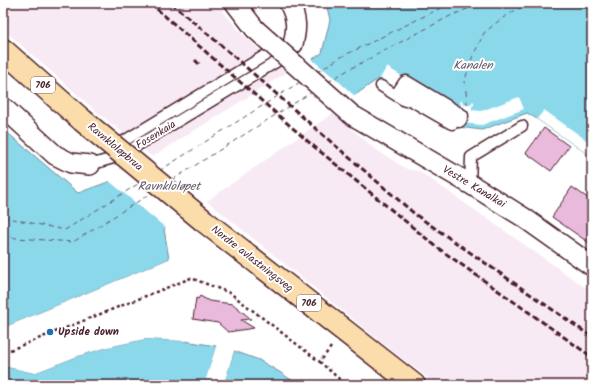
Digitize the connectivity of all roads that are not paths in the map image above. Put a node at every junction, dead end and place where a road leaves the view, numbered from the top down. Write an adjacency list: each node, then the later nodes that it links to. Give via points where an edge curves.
1 (235, 3): 11 (street, Vestre Kanalkai, bridge, via 255,29 352,115)
2 (289, 3): 3 (street, Fosenkaia, via 295,18 296,32)
3 (293, 44): 10 (lane, Fosenkaia, via 286,56 127,152)
4 (3, 50): 12 (highway, Ravnkloløpbrua / 706, bridge, via 82,120)
5 (381, 86): 8 (lane)
6 (3, 107): 10 (street, via 55,154 71,163)
7 (461, 116): 7 (street, via 406,83 400,92 452,122 454,119 407,91 459,120)
8 (445, 126)
9 (522, 126): 11 (lane, via 471,157)
10 (90, 166)
11 (470, 184): 13 (street, Vestre Kanalkai, via 523,217)
12 (204, 221): 14 (highway, Nordre avlastningsveg / 706)
13 (592, 266)
14 (414, 385)

